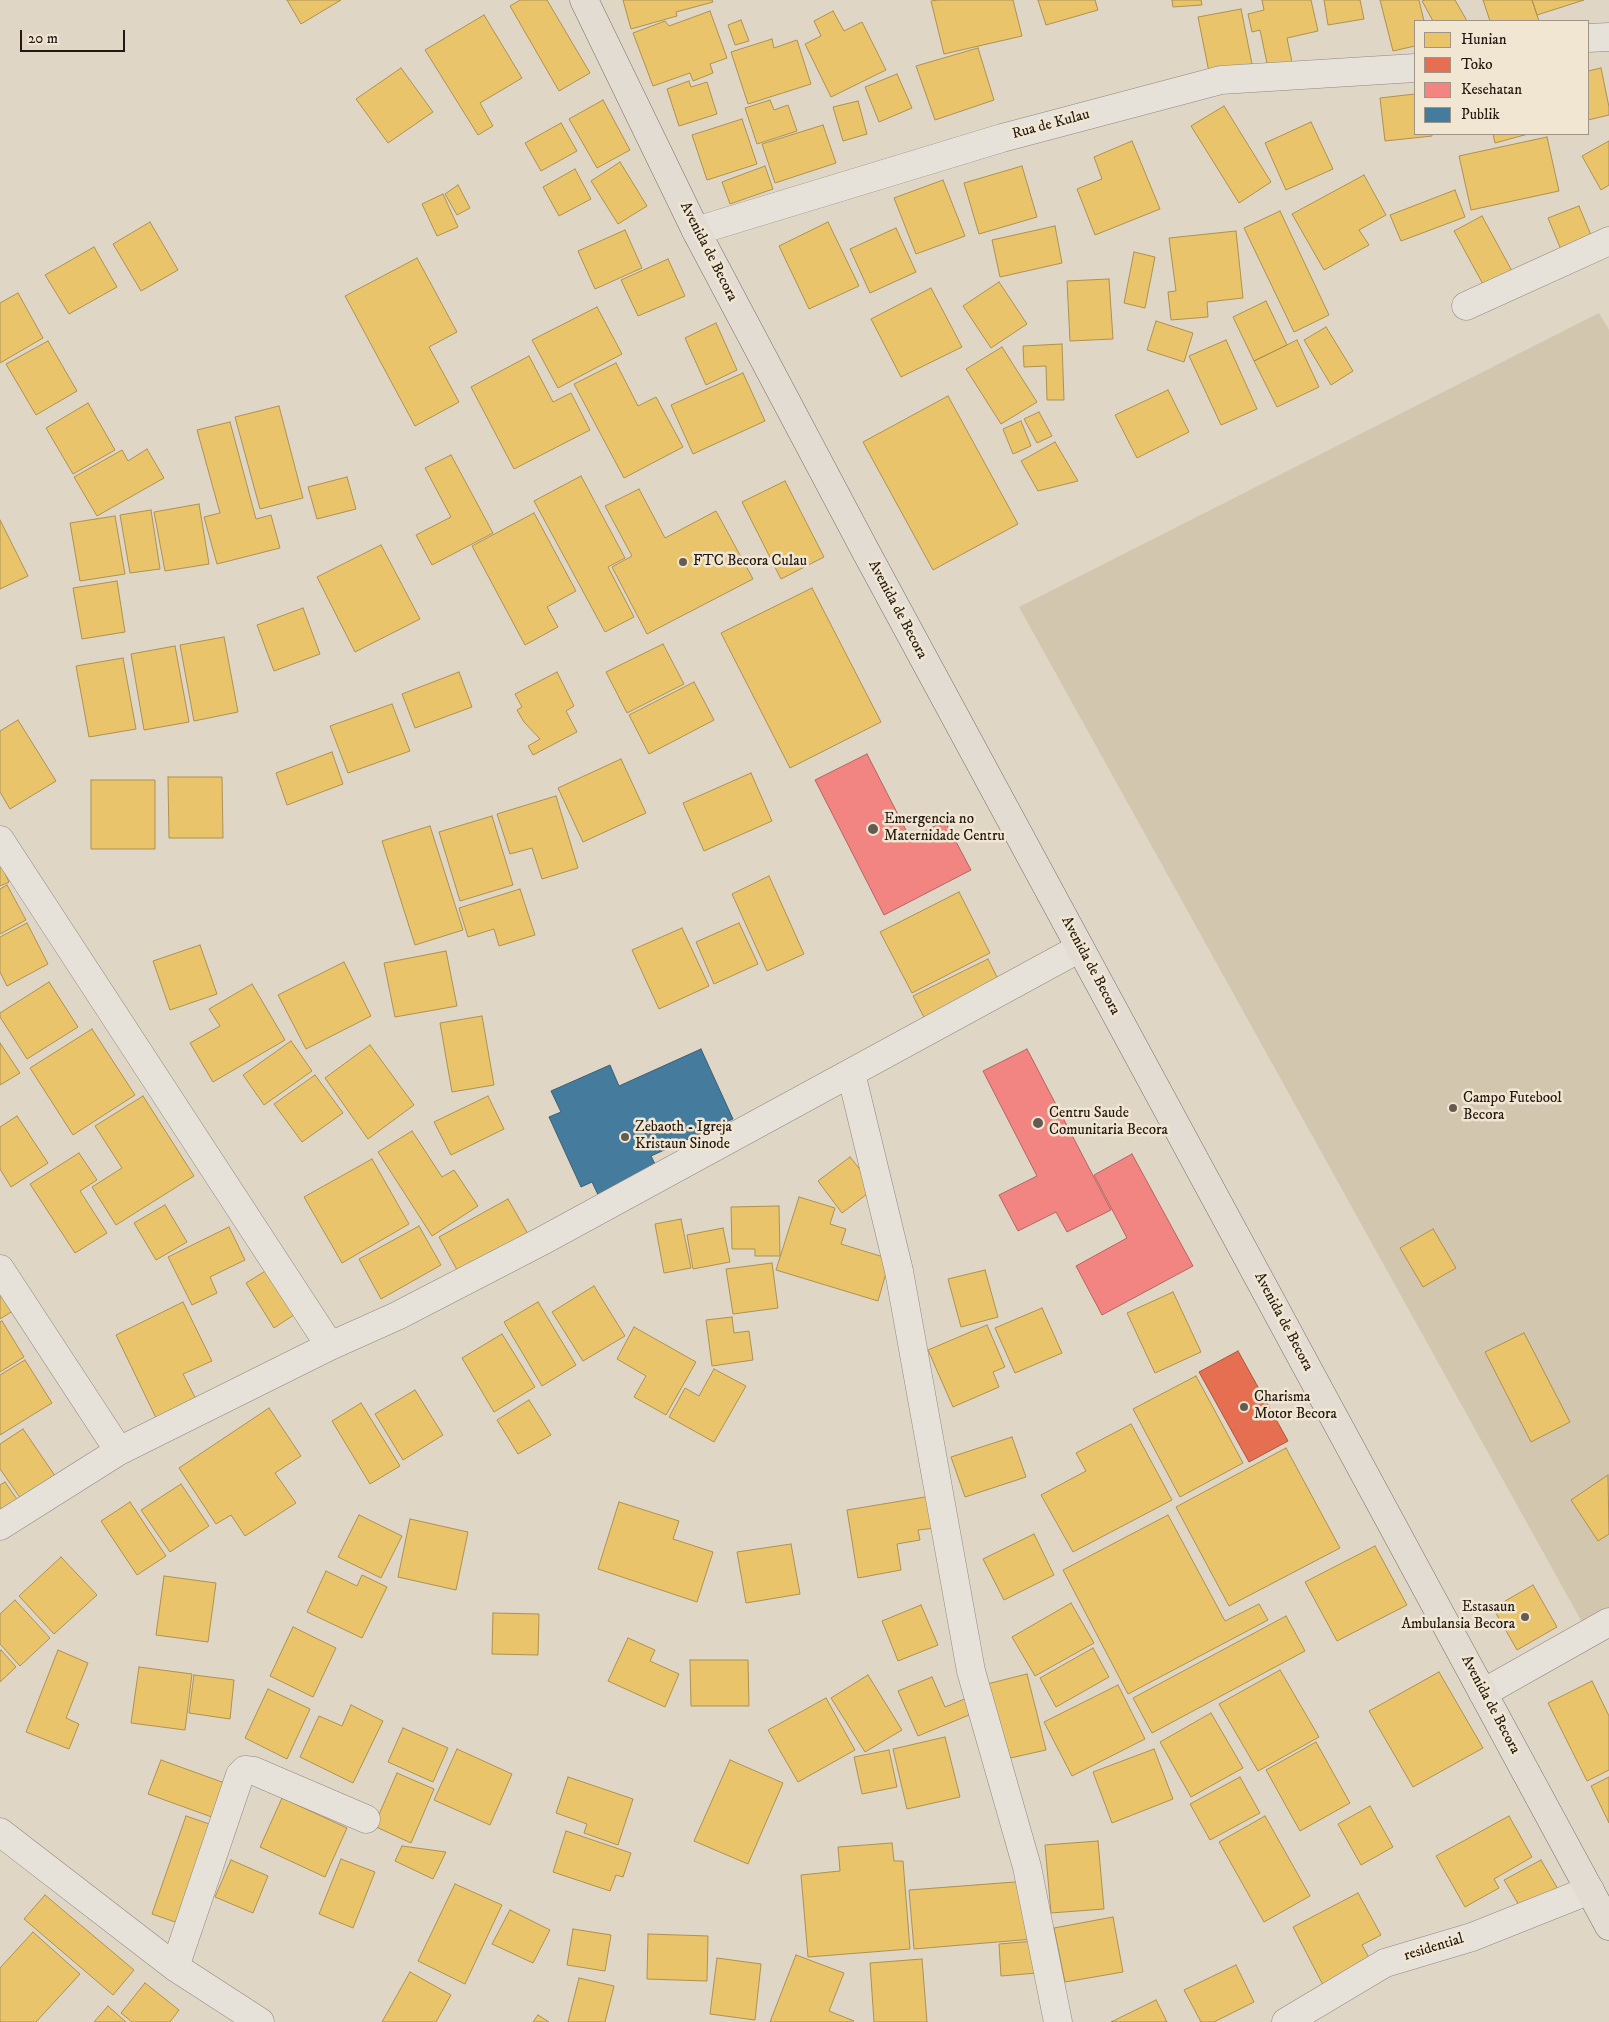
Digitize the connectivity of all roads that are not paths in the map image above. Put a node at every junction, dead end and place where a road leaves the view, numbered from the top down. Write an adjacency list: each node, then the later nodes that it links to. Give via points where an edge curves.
1 (587, 2): 5 (main road, Avenida de Becora)
2 (1609, 37): 3 (street)
3 (1589, 38)
4 (1414, 68): 5 (street, Rua de Kulau, via 1221,80 1002,138)
5 (696, 231): 9 (main road, Avenida de Becora)
6 (1609, 241): 7 (street)
7 (1466, 306)
8 (0, 840): 12 (street)
9 (1080, 948): 10 (street); 16 (main road, Avenida de Becora)
10 (850, 1073): 12 (street, via 533,1245 397,1316); 23 (street, via 900,1271 971,1671 1027,1867)
11 (0, 1269): 13 (street)
12 (330, 1346): 13 (street)
13 (119, 1452): 14 (street)
14 (0, 1526)
15 (1609, 1622): 16 (street)
16 (1483, 1693): 19 (main road, Avenida de Becora)
17 (366, 1819): 21 (street, via 246,1770 240,1775)
18 (0, 1832): 21 (street)
19 (1590, 1890): 20 (main road, Avenida de Becora); 24 (street, residential, via 1472,1937 1385,1963)
20 (1609, 1926)
21 (175, 1967): 22 (street)
22 (260, 2022)
23 (1058, 2022)
24 (1286, 2022)

